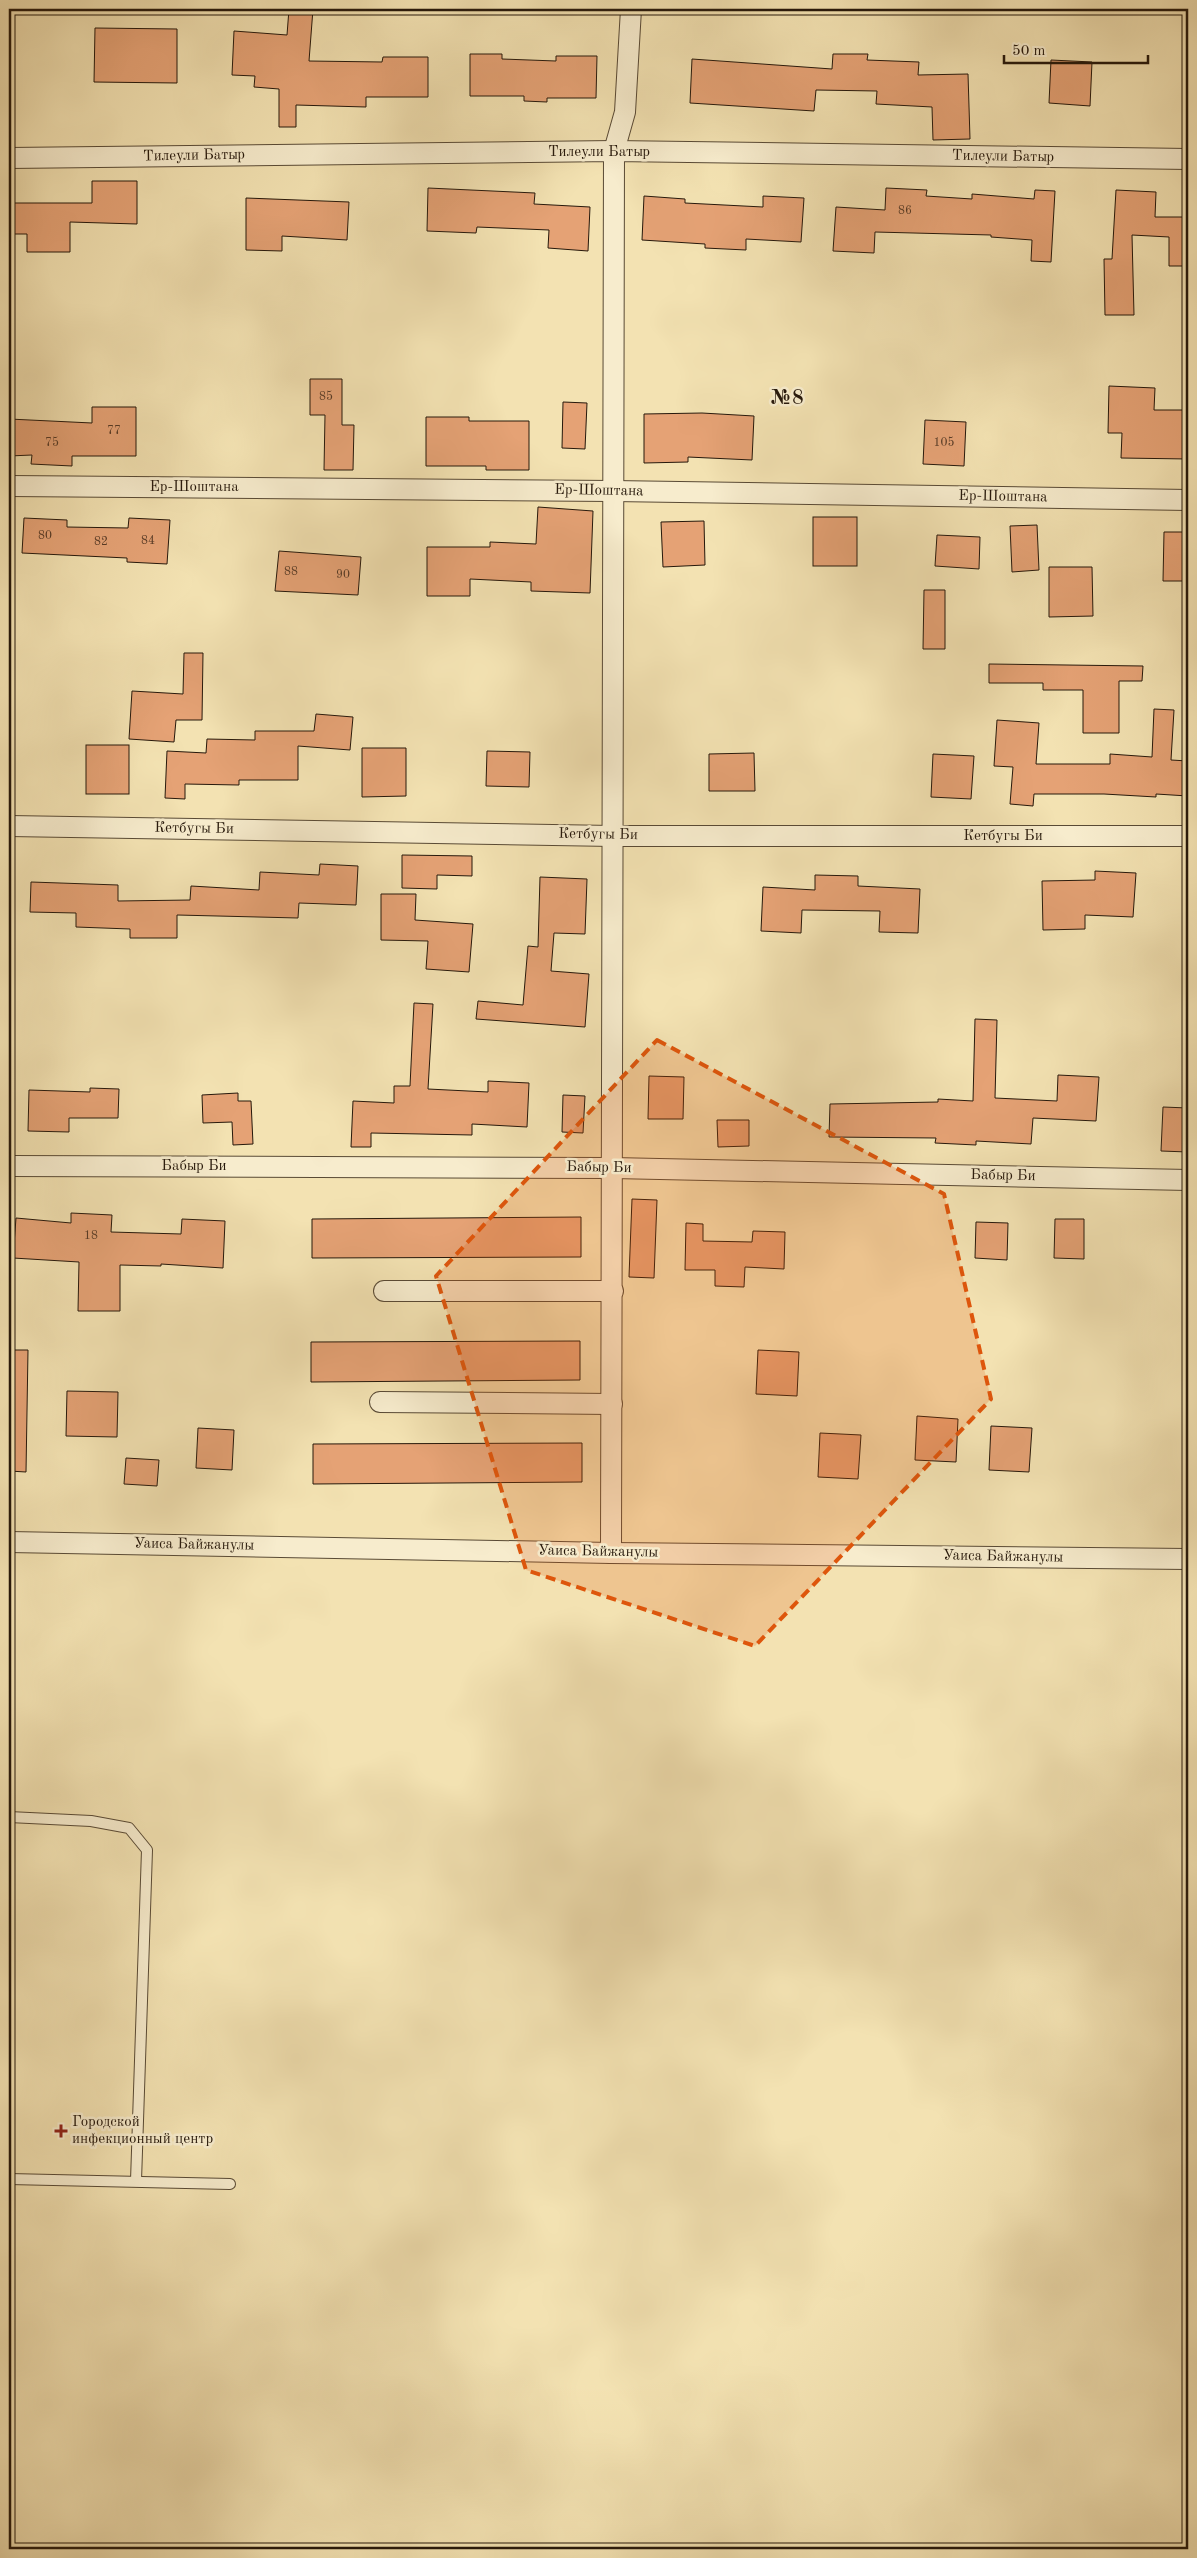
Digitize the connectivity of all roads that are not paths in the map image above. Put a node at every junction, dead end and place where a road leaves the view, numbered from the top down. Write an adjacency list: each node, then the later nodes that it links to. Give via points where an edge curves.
1 (631, 9): 2 (street, via 625,112)
2 (614, 152): 3 (street, Тилеули Батыр); 4 (street, Тилеули Батыр); 6 (street)
3 (9, 158)
4 (1188, 159)
5 (9, 486): 6 (street, Ер-Шоштана)
6 (614, 490): 7 (street, Ер-Шоштана); 9 (street)
7 (1188, 500)
8 (9, 826): 9 (street, Кетбугы Би)
9 (613, 836): 10 (street, Кетбугы Би); 12 (street)
10 (1188, 836)
11 (9, 1166): 12 (street, Бабыр Би)
12 (613, 1168): 13 (street, Бабыр Би); 15 (street)
13 (1188, 1180)
14 (384, 1291): 15 (street)
15 (613, 1291): 17 (street)
16 (380, 1402): 17 (street)
17 (612, 1404): 19 (street)
18 (9, 1542): 19 (street, Уаиса Байжанулы)
19 (611, 1553): 20 (street, Уаиса Байжанулы)
20 (1188, 1559)
21 (9, 1817): 23 (lane, via 91,1822 129,1828 147,1850)
22 (9, 2179): 23 (lane)
23 (136, 2181): 24 (lane)
24 (230, 2184)

